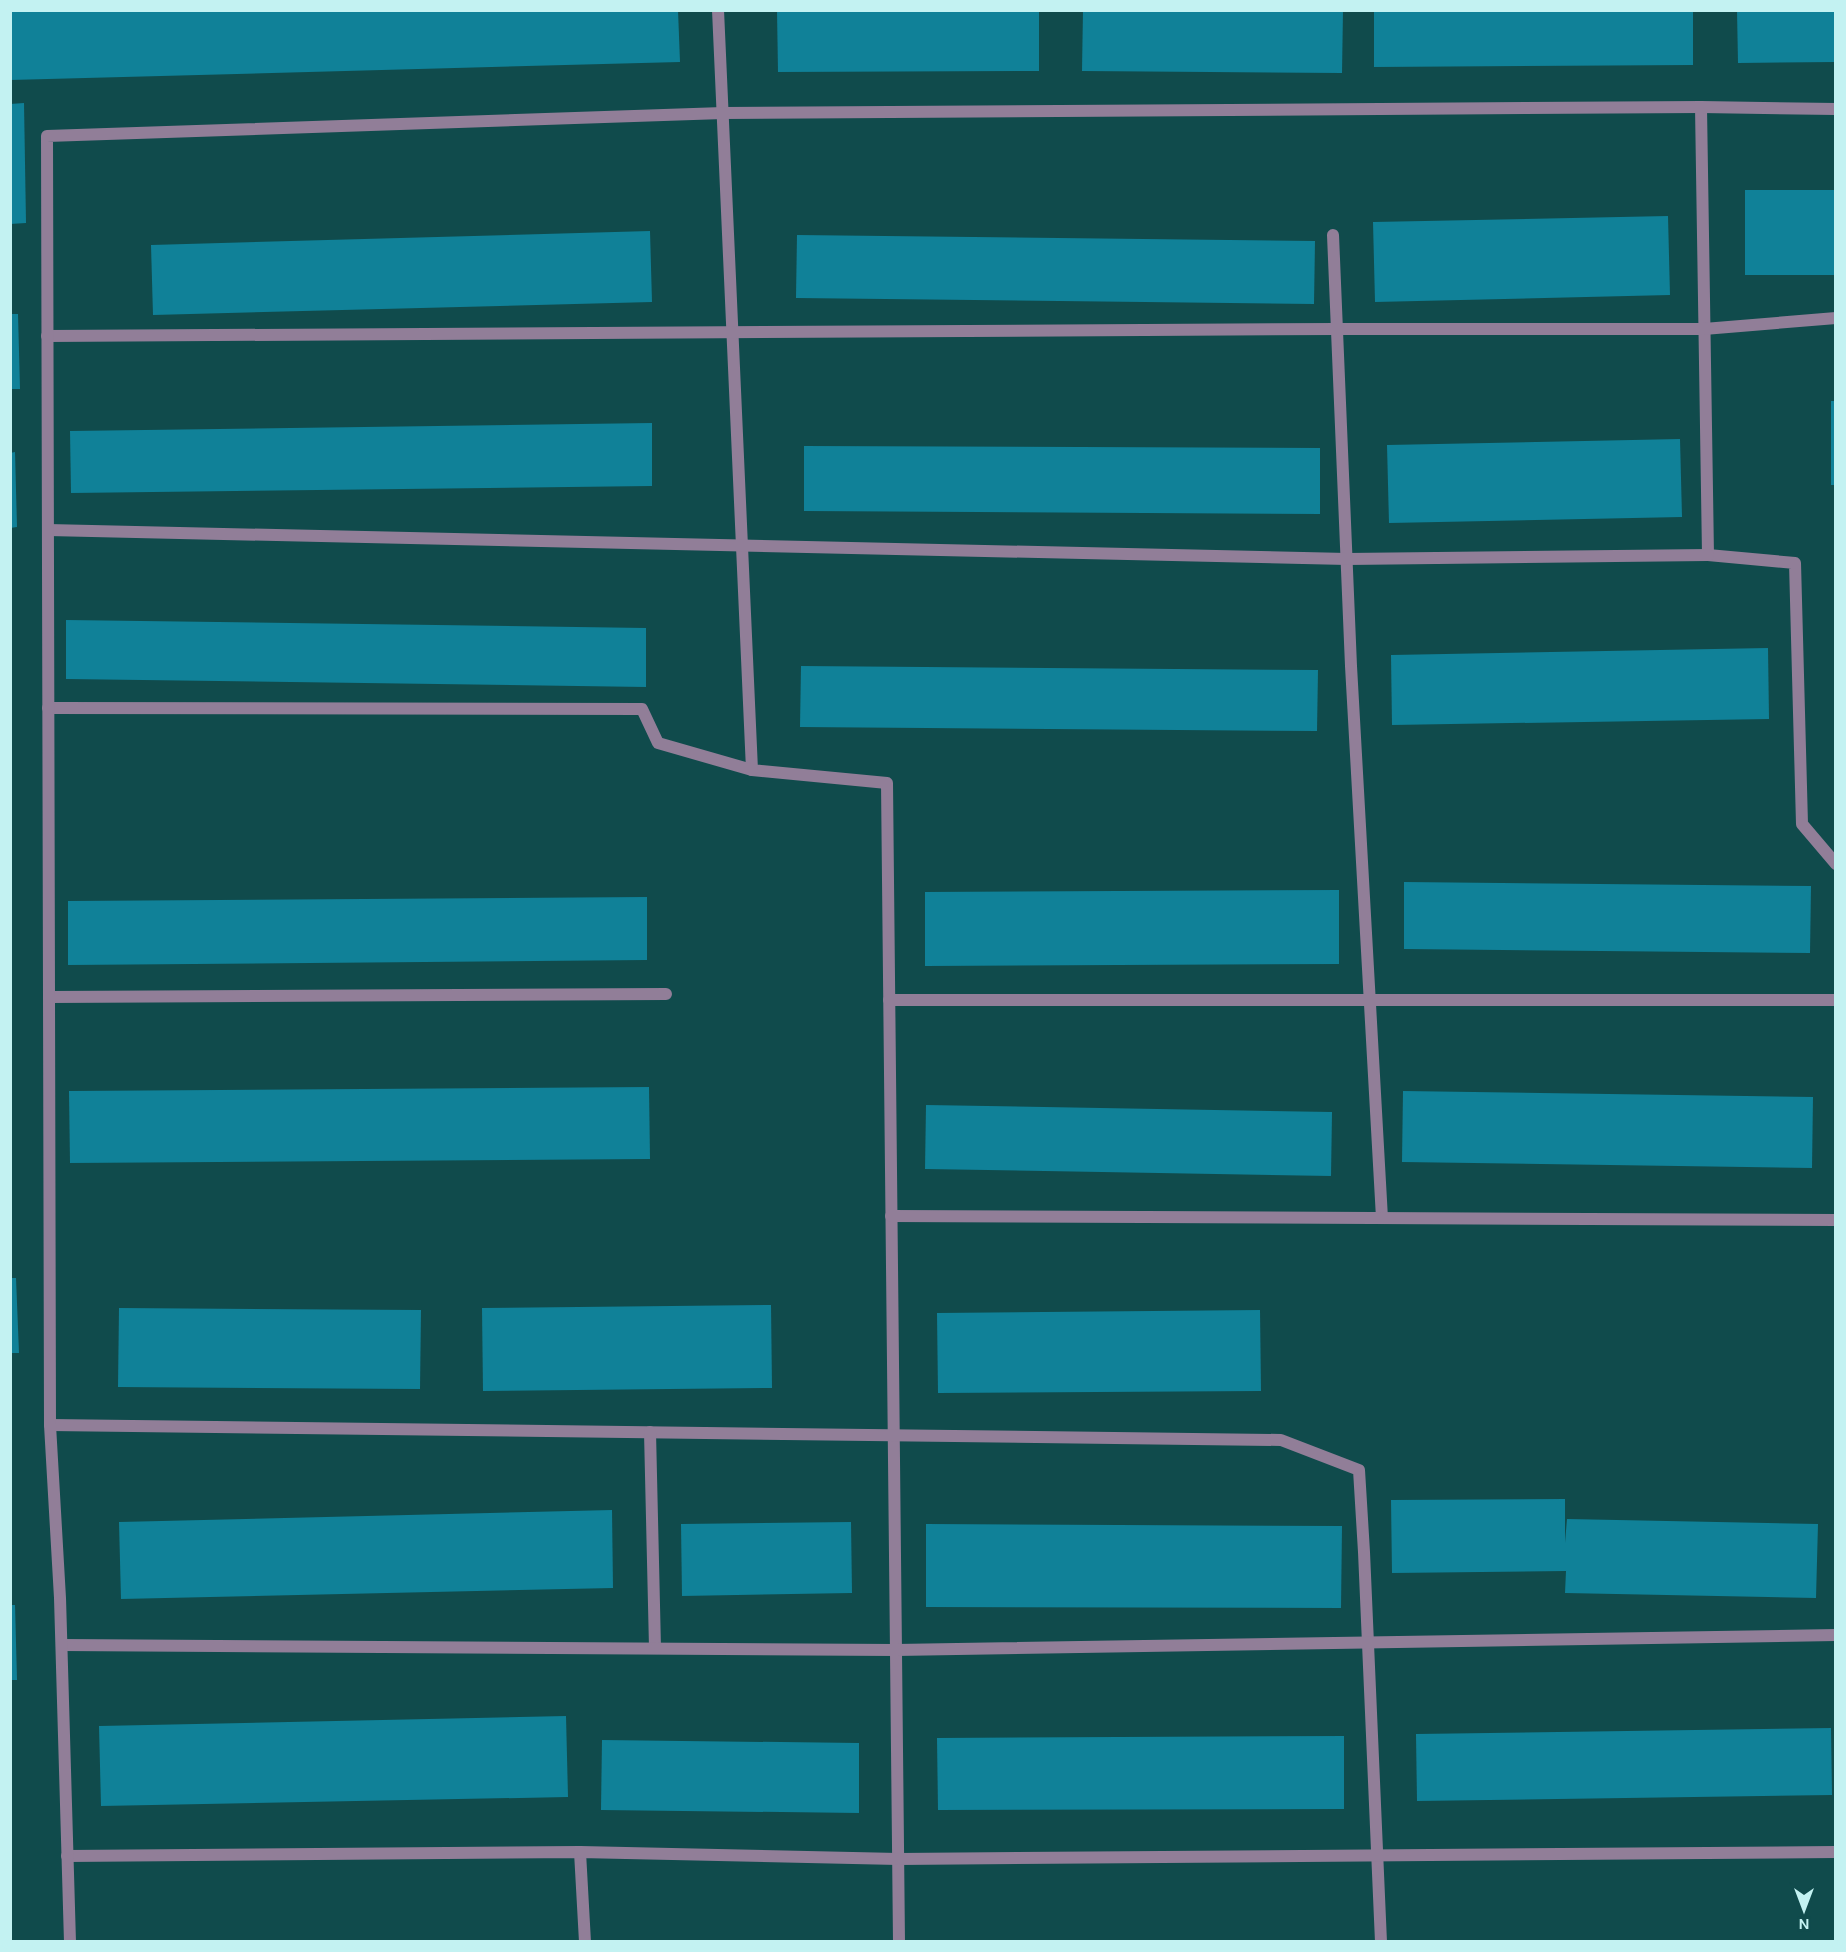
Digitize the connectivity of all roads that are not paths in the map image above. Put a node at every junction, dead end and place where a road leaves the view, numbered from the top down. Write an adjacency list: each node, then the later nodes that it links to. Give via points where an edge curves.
1 (718, 10): 4 (lane)
2 (1701, 106): 3 (lane); 4 (lane); 8 (lane)
3 (1836, 109)
4 (723, 113): 9 (lane); 10 (lane, via 47,136)
5 (1333, 235): 7 (lane)
6 (1836, 318): 8 (lane)
7 (1337, 329): 8 (lane); 9 (lane); 14 (lane)
8 (1704, 329): 13 (lane)
9 (732, 333): 10 (lane); 12 (lane)
10 (47, 336): 11 (lane)
11 (48, 530): 12 (lane); 15 (lane)
12 (742, 546): 14 (lane); 16 (lane)
13 (1708, 555): 14 (lane); 17 (lane, via 1795,563 1802,824)
14 (1347, 559): 21 (lane)
15 (48, 708): 16 (lane, via 642,710 658,743); 19 (lane)
16 (752, 770): 20 (lane, via 887,783)
17 (1836, 864)
18 (666, 994): 19 (lane)
19 (49, 997): 26 (lane)
20 (889, 1000): 21 (lane); 23 (lane)
21 (1368, 1000): 22 (lane); 24 (lane)
22 (1836, 1000)
23 (891, 1216): 24 (lane); 28 (lane)
24 (1382, 1218): 25 (lane)
25 (1836, 1220)
26 (50, 1425): 27 (lane); 31 (lane)
27 (650, 1432): 28 (lane); 32 (lane)
28 (894, 1435): 30 (lane, via 1281,1440 1359,1470); 33 (lane)
29 (1836, 1635): 30 (lane)
30 (1368, 1644): 33 (lane); 36 (lane)
31 (62, 1645): 32 (lane); 37 (lane)
32 (656, 1648): 33 (lane)
33 (896, 1650): 38 (lane)
34 (580, 1852): 37 (lane); 38 (lane); 40 (lane)
35 (1836, 1852): 36 (lane)
36 (1377, 1854): 38 (lane); 42 (lane)
37 (68, 1856): 39 (lane)
38 (898, 1858): 41 (lane)
39 (70, 1941)
40 (585, 1941)
41 (899, 1941)
42 (1381, 1941)

